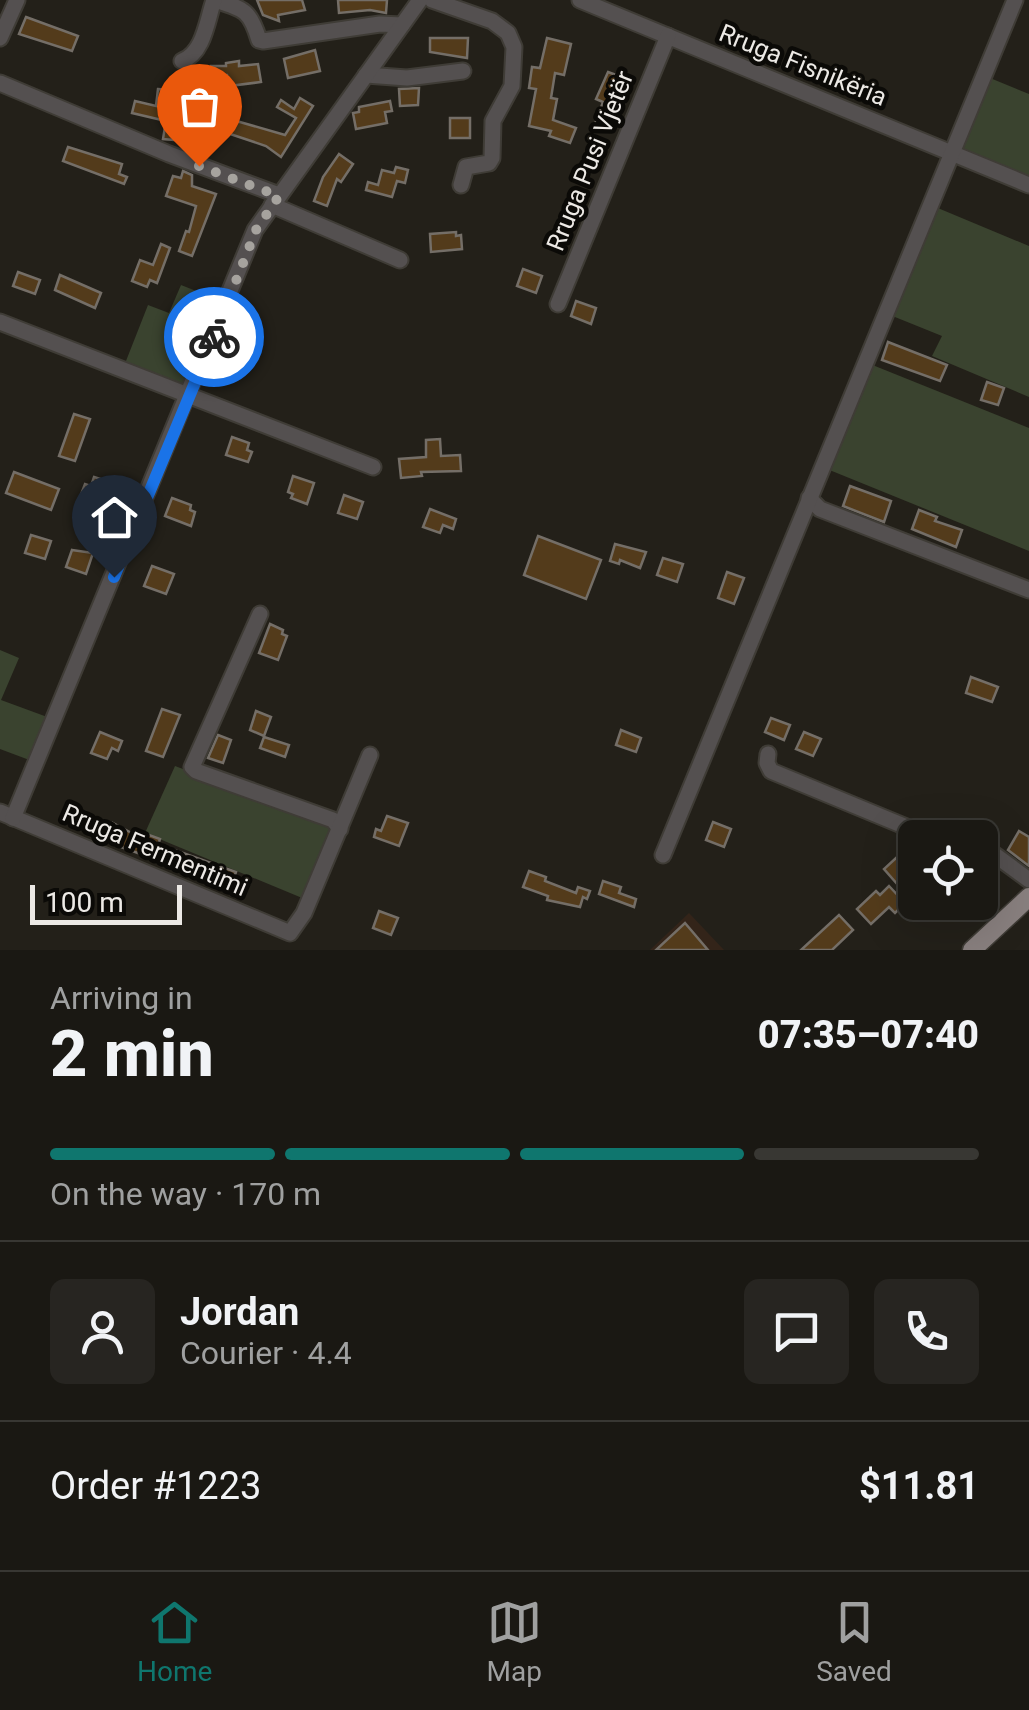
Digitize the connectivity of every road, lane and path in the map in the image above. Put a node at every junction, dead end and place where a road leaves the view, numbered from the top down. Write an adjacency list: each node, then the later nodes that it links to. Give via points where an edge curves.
1 (18, 0): 9 (street)
2 (215, 0): 7 (street, via 249,14 263,41); 10 (street, via 197,48)
3 (420, 0): 7 (street)
4 (432, 0): 15 (street, via 492,21 514,48 512,86 494,120 492,158 466,167)
5 (580, 0): 8 (street, Rruga Fisnikëria)
6 (1015, 0): 14 (street)
7 (402, 25): 12 (street)
8 (668, 36): 14 (street, Rruga Fisnikëria); 19 (street, Rruga Pusi Vjetër)
9 (0, 38)
10 (182, 62)
11 (463, 71): 12 (street)
12 (366, 75): 17 (street)
13 (0, 82): 17 (street)
14 (952, 153): 16 (street, Rruga Fisnikëria); 23 (street)
15 (461, 185)
16 (1029, 185)
17 (276, 200): 18 (street); 21 (street, via 256,230)
18 (400, 260)
19 (558, 304)
20 (0, 322): 21 (street)
21 (190, 396): 22 (street); 28 (street)
22 (372, 467)
23 (810, 498): 24 (street, via 820,510); 31 (street)
24 (1029, 590)
25 (260, 614): 30 (street, via 192,767 333,820)
26 (768, 754): 29 (street, via 771,771)
27 (370, 755): 30 (street)
28 (7, 815): 35 (street, Rruga Fermentimi)
29 (898, 824)
30 (340, 829): 35 (street, via 304,913)
31 (663, 856)
32 (998, 858): 33 (street)
33 (1029, 880)
34 (1029, 897): 37 (main road)
35 (288, 932): 36 (street)
36 (279, 950)
37 (972, 950)

